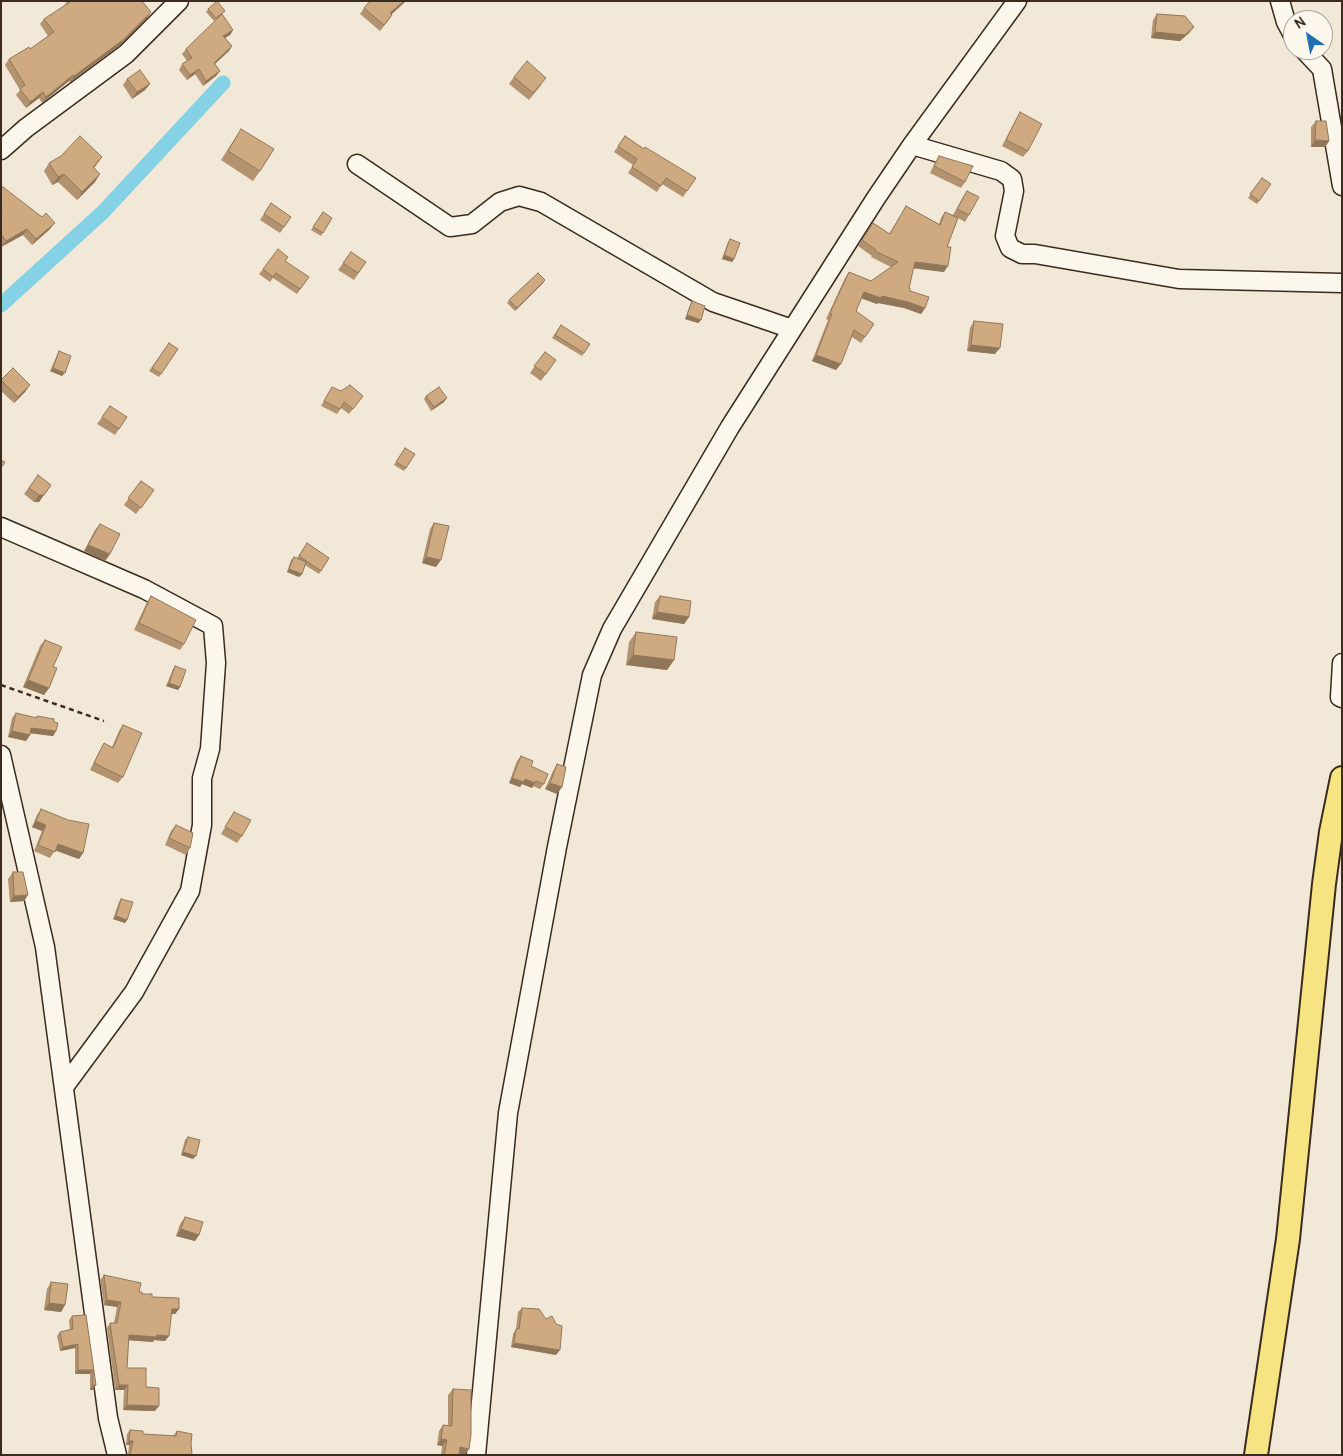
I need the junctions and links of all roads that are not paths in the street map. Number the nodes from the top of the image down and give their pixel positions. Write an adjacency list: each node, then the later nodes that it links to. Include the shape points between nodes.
1 (179, 1): 5 (street, via 126,54)
2 (1017, 1): 4 (street)
3 (1313, 60): 7 (street, via 1322,69)
4 (912, 145): 8 (street, via 1001,171 1012,179 1014,191 1005,236 1010,248 1022,254 1179,279); 9 (street)
5 (1, 150)
6 (356, 164): 9 (street, via 450,227 472,224 500,202 519,196 541,202 713,302)
7 (1342, 186)
8 (1342, 283)
9 (792, 329): 17 (street, via 730,427 612,629 592,675 508,1113)
10 (1, 527): 15 (street, via 144,589 214,626 216,663 210,749 202,778 202,825 190,891 134,992)
11 (1342, 663): 12 (street)
12 (1342, 698)
13 (1, 755): 15 (street, via 45,947)
14 (1342, 778): 18 (main road, via 1324,884 1288,1239)
15 (64, 1087): 16 (street, via 108,1418)
16 (117, 1455)
17 (476, 1455)
18 (1256, 1455)

